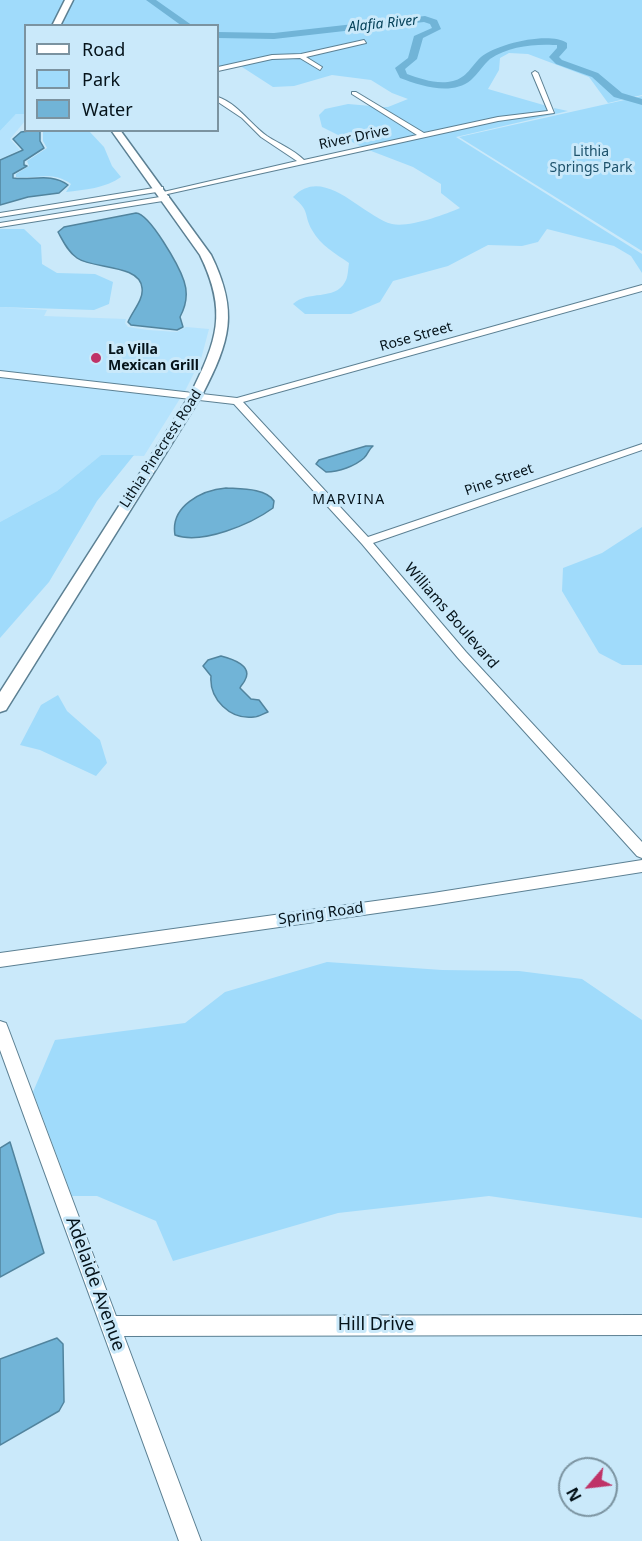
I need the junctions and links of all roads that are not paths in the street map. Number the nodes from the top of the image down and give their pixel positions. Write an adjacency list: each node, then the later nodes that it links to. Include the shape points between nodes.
1 (69, 0): 2 (main road)
2 (57, 24)
3 (364, 42): 4 (street)
4 (301, 56): 5 (street); 6 (street, via 272,57)
5 (320, 68)
6 (219, 69)
7 (535, 73): 12 (street, River Drive, via 552,112)
8 (354, 93): 12 (street)
9 (219, 100): 13 (street, via 262,136)
10 (111, 132): 14 (main road, Lithia Pinecrest Road)
11 (117, 132): 14 (main road, Lithia Pinecrest Road)
12 (423, 136): 13 (street, River Drive)
13 (303, 162): 14 (street, River Drive)
14 (160, 194): 15 (street); 16 (street); 19 (main road, Lithia Pinecrest Road, via 202,259 214,295 209,346)
15 (0, 215)
16 (0, 225)
17 (642, 288): 20 (street, Rose Street)
18 (0, 374): 19 (street, Rose Street)
19 (192, 395): 20 (street, Rose Street); 23 (main road, Lithia Pinecrest Road, via 139,487)
20 (237, 401): 22 (street, Williams Boulevard)
21 (642, 447): 22 (street, Pine Street)
22 (366, 542): 24 (street, Williams Boulevard, via 462,655)
23 (0, 706)
24 (642, 852)
25 (642, 866): 26 (street, Spring Road)
26 (0, 960)
27 (0, 1028): 29 (street, Adelaide Avenue)
28 (642, 1324): 29 (street, Hill Drive)
29 (111, 1326): 30 (street, Adelaide Avenue)
30 (190, 1541)

